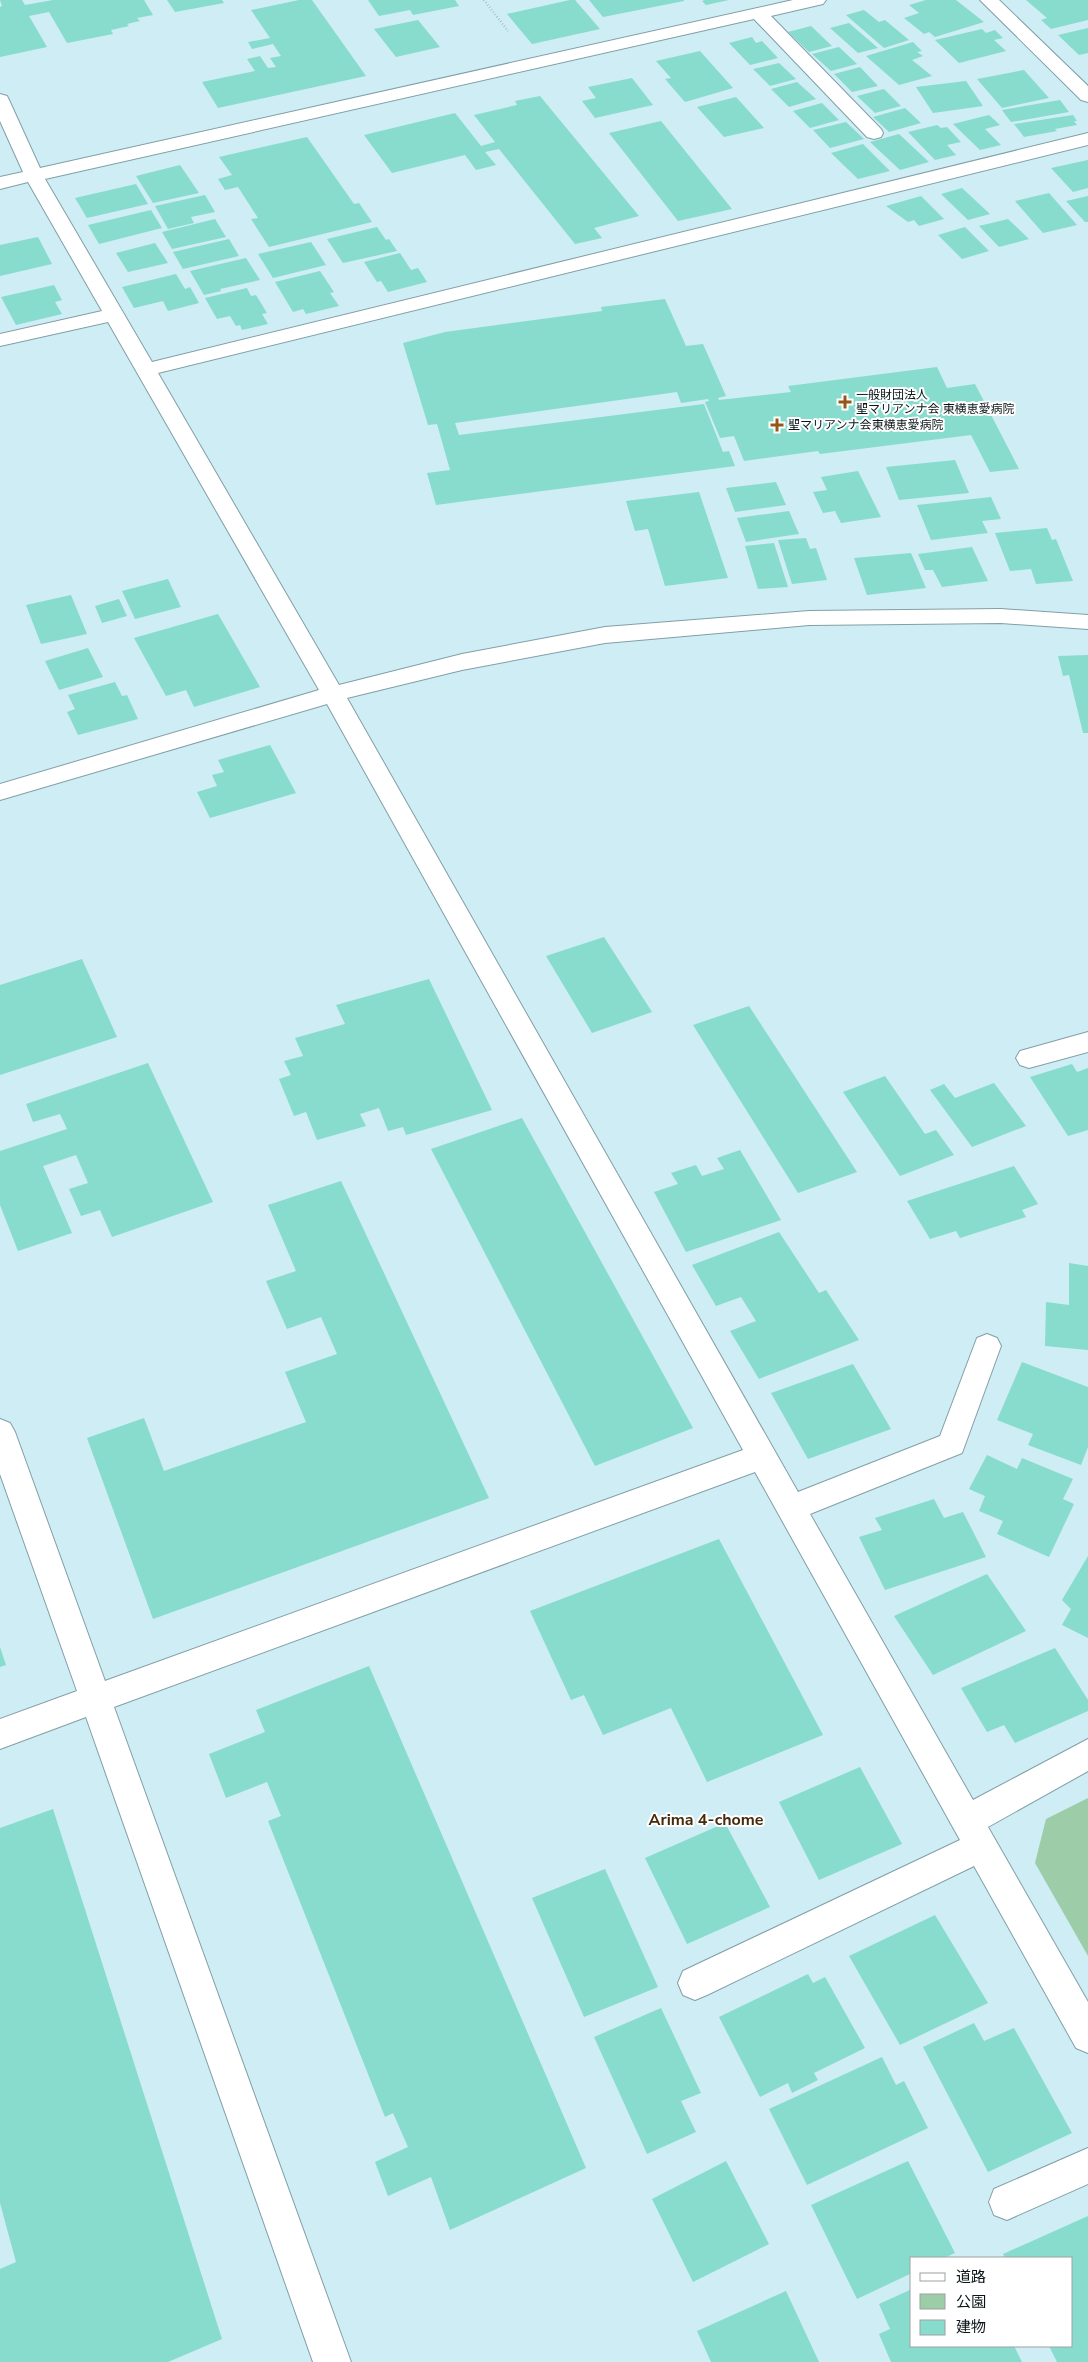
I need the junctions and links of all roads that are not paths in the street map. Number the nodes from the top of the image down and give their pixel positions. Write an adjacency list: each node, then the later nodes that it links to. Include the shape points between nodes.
1 (818, 0): 3 (street)
2 (988, 0): 4 (street)
3 (758, 13): 6 (street); 8 (street)
4 (1088, 96)
5 (0, 100): 8 (street)
6 (874, 133)
7 (1088, 139): 12 (street)
8 (34, 176): 9 (street); 10 (street)
9 (0, 183)
10 (114, 314): 11 (street); 12 (street)
11 (0, 340)
12 (146, 370): 14 (street)
13 (1088, 622): 14 (street, via 1001,616 809,618 605,635 462,662)
14 (333, 694): 15 (street); 20 (street)
15 (0, 792)
16 (1088, 1042): 17 (street)
17 (1029, 1058)
18 (987, 1346): 21 (street, via 952,1444)
19 (0, 1432): 22 (street)
20 (762, 1456): 21 (street); 22 (street)
21 (791, 1508): 25 (street)
22 (96, 1699): 23 (street); 30 (street)
23 (0, 1734)
24 (1088, 1754): 25 (street)
25 (974, 1834): 26 (street); 27 (street)
26 (695, 1983)
27 (1088, 2036)
28 (1088, 2166): 29 (street)
29 (1007, 2202)
30 (332, 2362)

